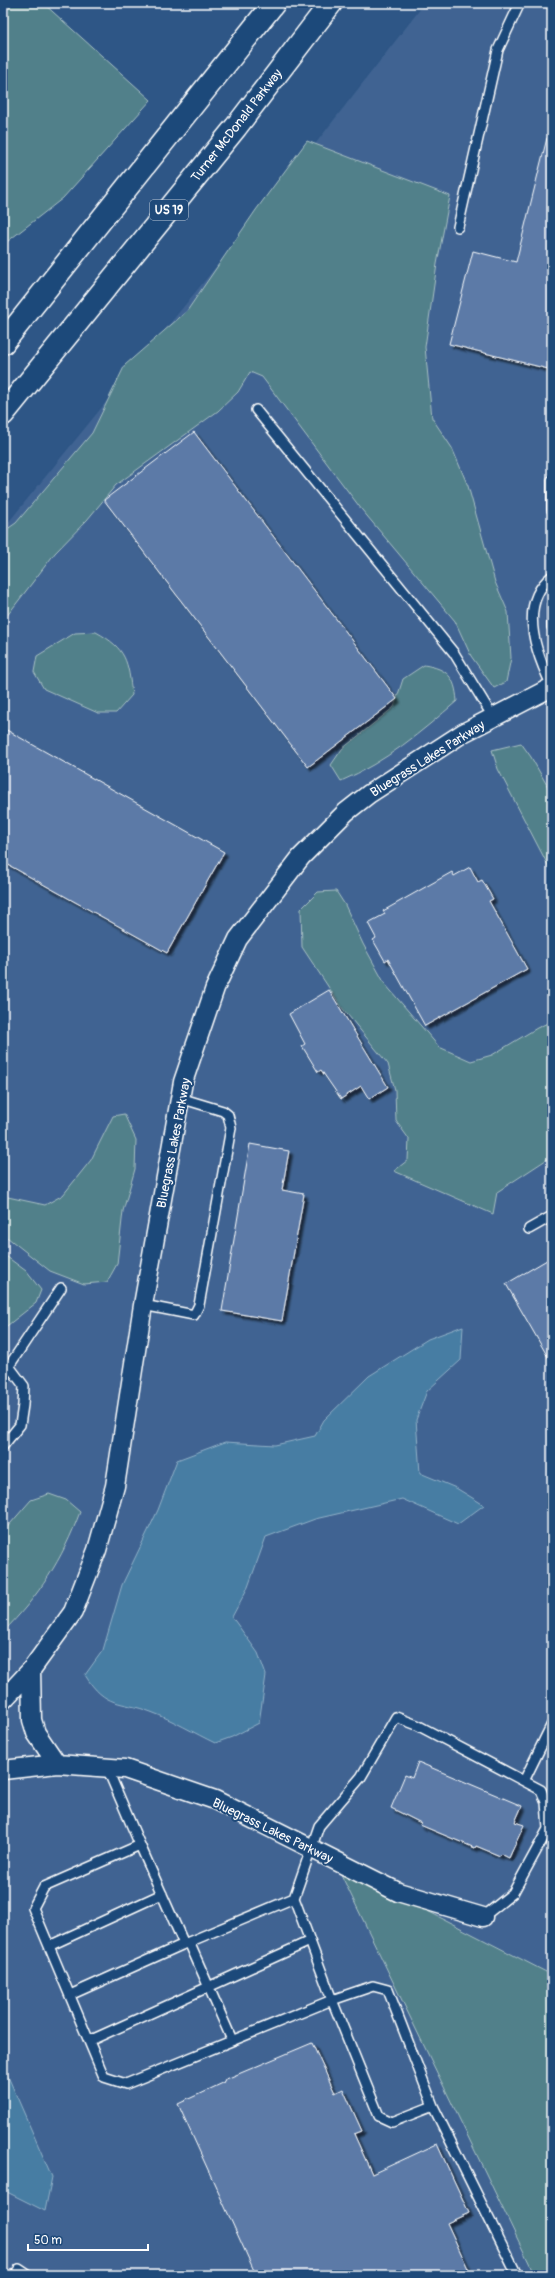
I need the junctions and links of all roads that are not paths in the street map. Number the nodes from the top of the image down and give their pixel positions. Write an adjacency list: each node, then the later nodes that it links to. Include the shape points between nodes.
1 (274, 3): 5 (highway)
2 (331, 3): 7 (highway, Turner McDonald Parkway / US 19, via 236,127)
3 (520, 3): 4 (lane, via 498,50)
4 (458, 227)
5 (3, 343)
6 (256, 410): 14 (lane, via 454,653)
7 (3, 414)
8 (552, 480): 9 (lane)
9 (552, 510)
10 (552, 576): 13 (lane, via 537,597 532,616 541,664)
11 (552, 606): 12 (lane)
12 (552, 626)
13 (552, 687): 14 (street, Bluegrass Lakes Parkway)
14 (493, 717): 15 (street, Bluegrass Lakes Parkway, via 449,741 369,794 346,812 301,857 238,939 215,988)
15 (180, 1098): 19 (street, Bluegrass Lakes Parkway); 19 (lane, via 223,1111 228,1115 231,1128 199,1305 194,1315)
16 (552, 1216): 17 (lane)
17 (529, 1229)
18 (61, 1288): 20 (lane)
19 (143, 1305): 23 (street, Bluegrass Lakes Parkway, via 115,1486 97,1550 73,1612)
20 (10, 1367): 21 (lane); 22 (lane, via 24,1386 23,1405 20,1425)
21 (3, 1375)
22 (3, 1446)
23 (31, 1670): 24 (street, Bluegrass Lakes Parkway); 26 (street, via 32,1720 36,1733)
24 (3, 1700)
25 (552, 1724): 29 (lane)
26 (57, 1764): 27 (street, Bluegrass Lakes Parkway); 28 (street, Bluegrass Lakes Parkway)
27 (107, 1768): 31 (lane); 32 (street, Bluegrass Lakes Parkway, via 125,1769 215,1800)
28 (3, 1770)
29 (524, 1781): 30 (lane, via 541,1790); 32 (lane, via 417,1725 396,1717 361,1777 319,1826)
30 (549, 1801): 35 (lane, via 548,1829 513,1893)
31 (140, 1845): 33 (lane); 38 (lane, via 44,1887 33,1908)
32 (312, 1849): 34 (lane); 35 (street, Bluegrass Lakes Parkway, via 398,1892)
33 (162, 1894): 37 (lane); 38 (lane)
34 (294, 1898): 36 (lane); 37 (lane)
35 (483, 1917)
36 (310, 1940): 39 (lane); 41 (lane)
37 (186, 1943): 39 (lane); 40 (lane)
38 (49, 1946): 40 (lane)
39 (209, 1987): 42 (lane); 43 (lane)
40 (70, 1995): 43 (lane)
41 (332, 2000): 42 (lane); 44 (lane, via 373,1986 388,1990); 44 (lane, via 379,2116 392,2122)
42 (232, 2040): 43 (lane, via 126,2084 104,2078)
43 (89, 2041)
44 (433, 2106): 47 (lane)
45 (15, 2275): 46 (lane, via 19,2269)
46 (28, 2275)
47 (517, 2275)

